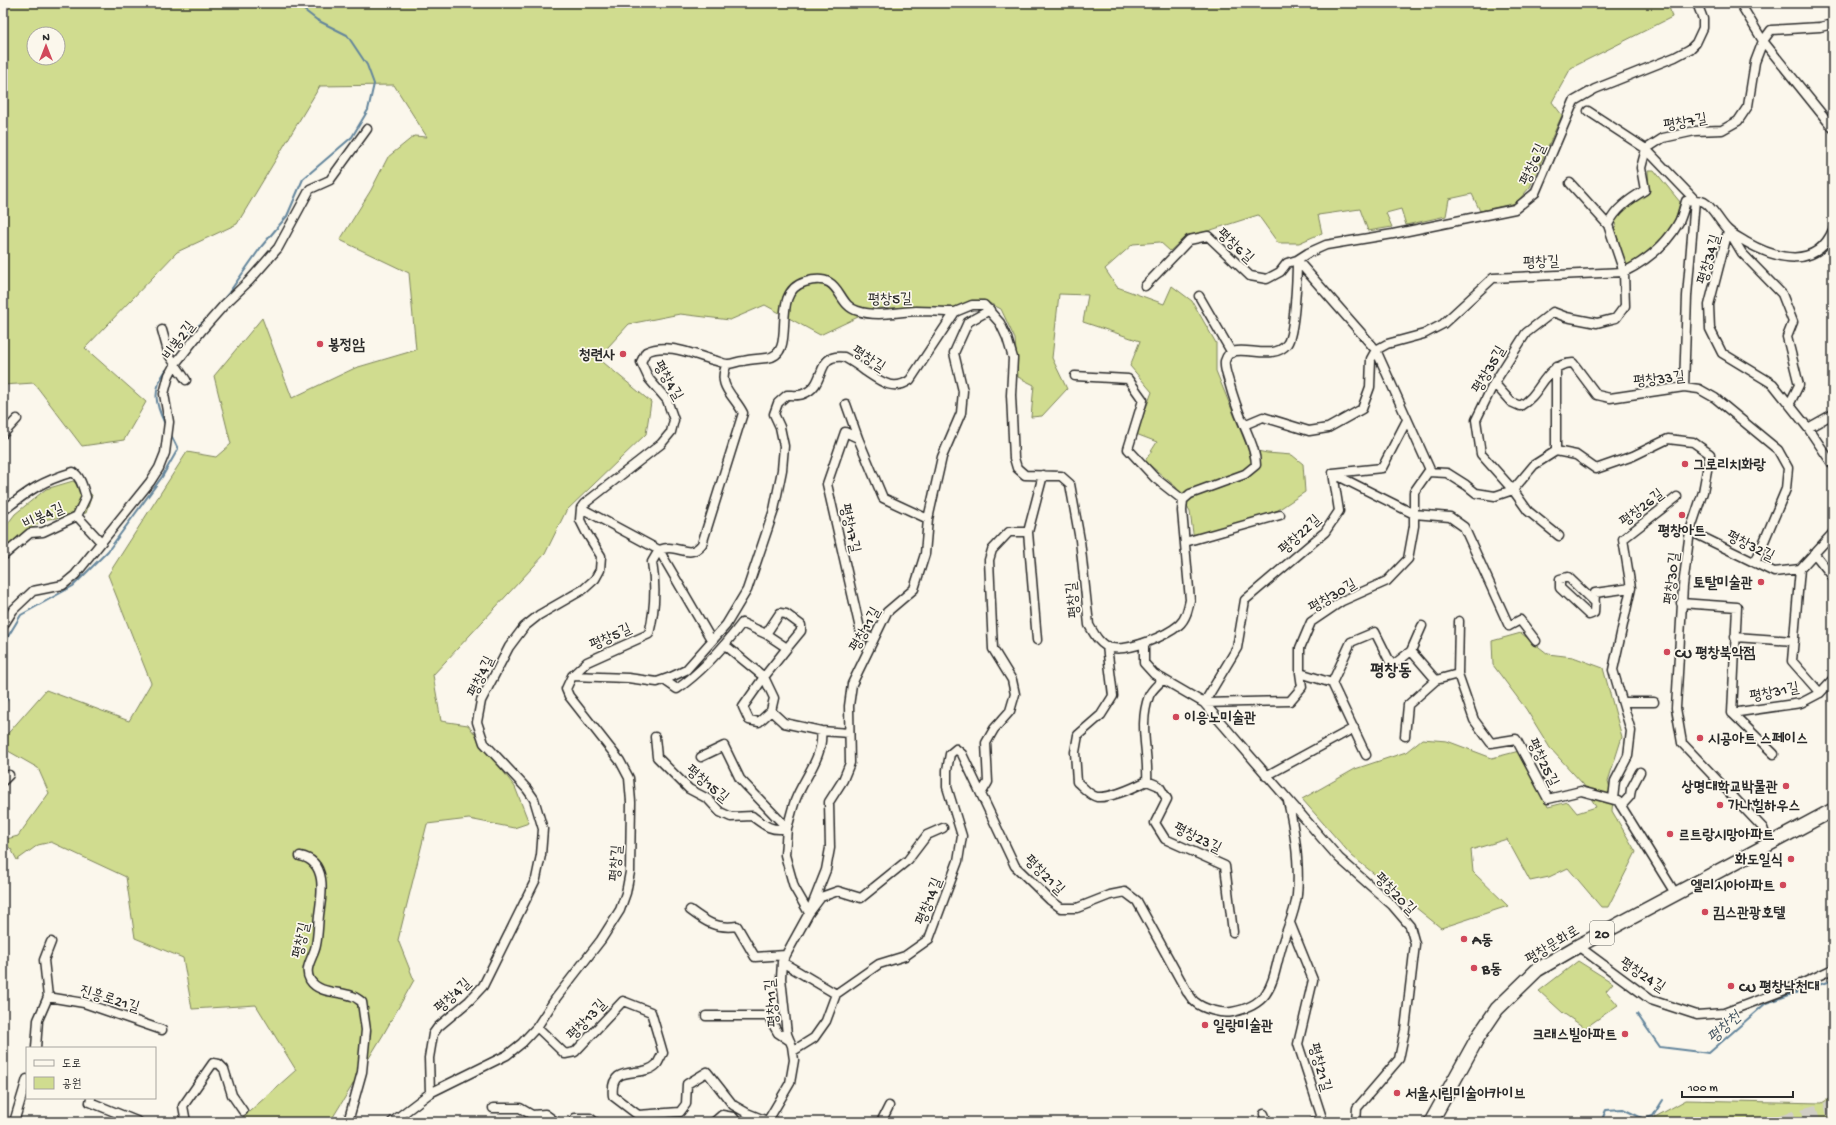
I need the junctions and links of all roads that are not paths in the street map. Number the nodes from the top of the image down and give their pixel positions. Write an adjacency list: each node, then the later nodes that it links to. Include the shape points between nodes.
1 (1697, 3): 14 (street, 평창6길, via 1703,18 1703,28 1690,49 1595,89 1574,101 1535,194 1521,206 1500,213 1326,245)
2 (1740, 3): 4 (street)
3 (1833, 24): 4 (street, 평창7길, via 1771,30)
4 (1763, 41): 6 (street); 8 (street, 평창7길, via 1754,62 1748,106 1738,121 1722,130 1695,131 1663,138)
5 (1588, 111): 8 (street)
6 (1833, 128)
7 (367, 129): 24 (street, 비봉2길, via 330,180 310,189 278,248 225,304)
8 (1646, 149): 10 (street); 11 (street, via 1641,168 1645,190 1628,201 1612,217)
9 (1570, 183): 11 (street)
10 (1694, 200): 13 (street, via 1704,202); 15 (street, 평창길 / 평창길, via 1686,201 1680,220 1668,239 1639,265); 30 (street)
11 (1608, 225): 15 (street)
12 (1833, 230): 13 (street, via 1829,241 1809,256 1786,258 1762,251)
13 (1728, 231): 31 (street, 평창34길, via 1742,253 1782,294 1793,322 1787,337 1799,385); 31 (street, 평창34길, via 1709,305 1710,329 1722,353 1773,384)
14 (1297, 260): 16 (street, 평창6길, via 1287,263 1280,272 1267,279 1250,276 1208,236 1189,240); 22 (street); 23 (street, via 1292,321 1287,344 1278,351 1268,354 1249,350)
15 (1624, 272): 22 (street, 평창길 / 평창길, via 1493,278 1444,324 1424,334 1387,344); 29 (street, 평창35길, via 1625,306 1616,318 1596,323 1553,312 1526,333)
16 (1145, 286)
17 (1199, 296): 23 (street)
18 (990, 310): 19 (street, via 984,305 972,304); 44 (street, 평창길 / 평창길, via 1000,323 1013,358 1011,395 1014,458 1018,468 1025,475); 53 (street, 평창11길, via 968,322 954,353 963,391 961,414 942,457)
19 (956, 312): 25 (street, 평창5길, via 873,314 857,311 829,282 820,279 803,282 789,292 785,306 783,341 779,352 770,358); 76 (street, 평창길 / 평창길, via 910,380 905,383 899,386 887,385 844,357 833,357 824,363 816,386 802,395 787,395 778,403 774,414 784,446 774,510 747,590 726,625)
20 (162, 330): 24 (street, via 169,355)
21 (655, 347): 25 (street, 평창5길, via 673,348); 48 (street, 평창4길, via 646,352 642,362 649,379 667,400 674,420 671,432 662,444)
22 (1376, 350): 35 (street); 36 (street, via 1371,359 1370,388 1362,409 1342,421 1328,428 1309,431 1263,417)
23 (1232, 353): 36 (street, via 1226,359 1224,367)
24 (175, 364): 28 (street); 58 (street, 비봉2길, via 164,394 169,422 159,468)
25 (727, 364): 60 (street, via 723,375 726,388 742,413 702,544 698,550 688,552 668,548)
26 (1556, 367): 29 (street, via 1551,370 1529,401 1520,406 1511,402); 30 (street, 평창33길, via 1563,363 1572,363 1596,395 1610,398); 40 (street)
27 (1075, 376): 47 (street, via 1128,379 1143,400 1128,449 1155,478)
28 (186, 380)
29 (1494, 383): 45 (street, 평창35길, via 1476,420 1481,454)
30 (1684, 387): 63 (street, 평창33길, via 1699,389 1715,398 1778,450 1788,468 1786,489)
31 (1790, 403): 37 (street, 평창34길)
32 (846, 404): 39 (street)
33 (1833, 414): 37 (street)
34 (17, 419): 38 (street)
35 (1407, 420): 42 (street); 43 (street, via 1382,468)
36 (1244, 425): 47 (street, via 1256,455 1256,465 1246,474 1190,494)
37 (1808, 428): 41 (street, 평창34길)
38 (3, 434)
39 (858, 438): 53 (street, via 883,498); 74 (street, 평창17길, via 845,432 827,484 861,633)
40 (1556, 451): 45 (street, via 1534,465); 54 (street, 평창30길, via 1576,455 1596,469 1633,456 1668,439 1693,442 1710,454 1703,492)
41 (1833, 465)
42 (1431, 472): 45 (street, via 1446,473 1476,493 1495,496); 50 (street, 평창30길, via 1428,472 1414,492)
43 (1333, 473): 50 (street); 96 (street, 평창22길, via 1339,511 1325,532 1245,600 1237,648)
44 (1043, 475): 55 (street); 81 (street, 평창길 / 평창길, via 1061,476 1070,484 1080,540 1089,625 1095,636)
45 (1512, 490): 57 (street, 평창35길, via 1528,511)
46 (1677, 497): 66 (street, 평창26길, via 1623,539)
47 (1183, 500): 59 (street)
48 (581, 508): 60 (street); 139 (street, 평창4길, via 580,520 601,556 600,570 584,589 539,614 524,627 509,647 481,701 477,722 484,743 534,798 543,829 536,879 483,986 433,1034 429,1058)
49 (3, 511): 52 (street, 비봉4길, via 30,489 51,478 73,472 79,479 86,497)
50 (1414, 514): 78 (street, via 1450,517 1464,527 1509,626 1520,620); 84 (street, 평창30길, via 1408,560 1387,581 1342,601 1311,622 1300,648)
51 (1280, 515): 59 (street)
52 (77, 516): 58 (street, 비봉4길); 62 (street, 비봉4길, via 43,532 30,533)
53 (928, 519): 74 (street, 평창11길, via 925,554 914,589 887,612)
54 (1690, 531): 63 (street, 평창32길); 68 (street, 평창30길)
55 (1028, 532): 75 (street); 112 (street, via 1009,532 992,550 989,560 993,649 1012,680 1015,694 1010,711 986,743 988,782)
56 (1833, 533): 61 (street)
57 (1559, 536)
58 (101, 542): 70 (street, 비봉2길, via 75,575 63,585 34,591 13,610)
59 (1185, 542): 79 (street, via 1190,600 1188,612 1180,624)
60 (659, 550): 76 (street); 86 (street, 평창5길, via 652,562 654,613 649,634 587,662)
61 (1814, 553): 64 (street); 65 (street)
62 (3, 556)
63 (1755, 563): 64 (street, 평창32길, via 1774,572)
64 (1800, 569): 77 (street, 평창31길)
65 (1833, 577)
66 (1631, 588): 67 (street, via 1595,592); 94 (street, 평창26길, via 1613,670)
67 (1595, 603): 67 (street, via 1594,612 1589,615 1560,588 1560,579 1568,577)
68 (1681, 603): 73 (street, 평창31길, via 1737,607); 119 (street, 평창30길, via 1676,708 1682,743 1764,828)
69 (1459, 621): 85 (street, 평창25길)
70 (3, 626)
71 (1422, 626): 83 (street)
72 (766, 634): 80 (street, via 742,623); 82 (street); 82 (street, via 780,613 786,614 801,625 801,631)
73 (1735, 636): 77 (street); 98 (street, 평창31길)
74 (873, 639): 101 (street, 평창11길, via 852,684)
75 (1037, 640)
76 (712, 641): 90 (street, 평창길 / 평창길, via 686,670)
77 (1794, 641): 93 (street, 평창31길, via 1792,661)
78 (1536, 642)
79 (1144, 643): 81 (street, via 1123,648); 88 (street, 평창20길, via 1144,663)
80 (725, 645): 87 (street); 90 (street, via 696,675 677,689)
81 (1107, 646): 111 (street, via 1113,696 1101,715 1078,735 1075,752 1078,782 1096,797 1126,791)
82 (788, 648): 87 (street)
83 (1411, 651): 91 (street); 92 (street, via 1392,666 1375,632 1351,642)
84 (1300, 673): 92 (street); 96 (street, 평창30길, via 1302,687 1290,701)
85 (1458, 674): 91 (street); 113 (street, 평창25길, via 1474,720 1491,743 1516,738 1548,799 1581,791)
86 (572, 676): 90 (street, 평창길 / 평창길, via 657,682); 133 (street, 평창길 / 평창길, via 566,689 569,696 620,761 629,778 630,872 620,910 601,940)
87 (764, 677): 97 (street, via 774,698); 97 (street, via 743,707 749,720 759,722)
88 (1163, 679): 96 (street, 평창20길); 111 (street, via 1150,695 1143,726)
89 (1833, 679): 93 (street, 평창31길)
90 (664, 680)
91 (1436, 680): 102 (street, via 1408,705)
92 (1332, 683): 99 (street)
93 (1820, 693): 98 (street, 평창31길, via 1801,703)
94 (1622, 702): 95 (street); 113 (street, 평창26길, via 1631,731 1628,756 1615,782)
95 (1654, 702)
96 (1204, 703): 109 (street, 평창20길)
97 (771, 712): 100 (street, via 784,723)
98 (1732, 713): 104 (street, 평창31길)
99 (1354, 728): 105 (street); 109 (street)
100 (821, 731): 101 (street); 117 (street, via 823,742 795,800)
101 (849, 733): 123 (street, 평창11길, via 850,763 829,802 830,848 826,870)
102 (1405, 736)
103 (655, 737): 117 (street, 평창15길, via 657,757 689,788 708,798 720,812 731,817 752,816 766,827 780,830)
104 (1774, 754)
105 (1366, 755)
106 (701, 758): 117 (street, 평창15길, via 724,746 740,779)
107 (1640, 772): 115 (street, via 1630,796)
108 (9, 775): 110 (street)
109 (1266, 776): 114 (street, 평창20길)
110 (3, 781)
111 (1147, 781): 125 (street, 평창23길, via 1159,786 1167,799 1155,823 1165,839 1225,866)
112 (981, 794): 124 (street, 평창21길, via 1015,866 1061,908 1077,908 1125,892 1137,900 1187,992 1195,1002 1208,1008 1228,1013 1246,1010 1262,998 1274,979); 130 (street, 평창14길, via 962,754 956,749 950,754 947,787 962,836 958,861 929,939 905,956 879,964)
113 (1613, 799): 115 (street, 평창25길)
114 (1288, 802): 124 (street, 평창21길, via 1294,831 1297,873 1297,896); 159 (street, 평창20길, via 1339,858 1392,905 1410,926 1415,944 1399,1059 1357,1108)
115 (1621, 806): 121 (street, 평창25길)
116 (1833, 810): 119 (main road, 평창문화로 / 20)
117 (788, 828): 123 (street, via 785,854 794,887)
118 (943, 828): 123 (street, 평창11길, via 927,835 908,860 861,898 838,891 821,897)
119 (1768, 843): 121 (main road, 평창문화로 / 20)
120 (300, 856): 150 (street, 평창길 / 평창길, via 308,857 315,864 320,872 323,889 316,946 307,971 310,980 319,988 353,996 362,1002 366,1021 362,1072)
121 (1675, 893): 127 (main road, 평창문화로 / 20)
122 (690, 910): 128 (street, via 708,923 726,927 737,926 755,957)
123 (809, 913): 128 (street, 평창11길)
124 (1290, 923): 145 (street, 평창21길, via 1313,980 1298,1044)
125 (1233, 932)
126 (51, 942): 131 (street, via 44,960)
127 (1578, 946): 129 (street, 평창24길, via 1651,1000 1697,1015 1724,1013); 160 (main road, 평창문화로 / 20, via 1537,970 1497,1009 1478,1037)
128 (784, 958): 130 (street, 평창11길); 135 (street, 평창11길, via 782,978)
129 (1833, 970)
130 (836, 994): 137 (street, via 826,1021 814,1038)
131 (48, 997): 134 (street, 진흥로21길, via 84,1003); 136 (street, via 38,1020)
132 (706, 1016): 135 (street, 평창11길, via 768,1016 778,1033)
133 (536, 1027): 139 (street, 평창길 / 평창길, via 507,1056); 146 (street, 평창13길, via 565,1054 575,1052 623,1001 651,1012 663,1053 657,1064 647,1070 623,1073 617,1078 612,1088 613,1096 638,1115 680,1112 686,1104 687,1084 707,1072 733,1105)
134 (162, 1030)
135 (790, 1040): 137 (street, 평창11길)
136 (36, 1047)
137 (793, 1051): 146 (street, 평창11길, via 790,1083)
138 (26, 1082): 147 (street)
139 (430, 1093): 151 (street, 평창길 / 평창길)
140 (91, 1099): 148 (street, via 90,1102)
141 (889, 1106): 157 (street)
142 (493, 1108): 144 (street, via 520,1108)
143 (243, 1110): 149 (street, via 232,1095 224,1069 213,1063 183,1106)
144 (532, 1118): 152 (street, via 545,1114)
145 (1323, 1120): 158 (street, 평창21길)
146 (767, 1121)
147 (14, 1122)
148 (139, 1122)
149 (186, 1122)
150 (348, 1122)
151 (392, 1122)
152 (556, 1122)
153 (573, 1122): 154 (street, via 575,1118 590,1118)
154 (595, 1122)
155 (714, 1122): 156 (street, via 722,1115 733,1117)
156 (737, 1122)
157 (881, 1122)
158 (1313, 1122)
159 (1356, 1122)
160 (1431, 1122)

